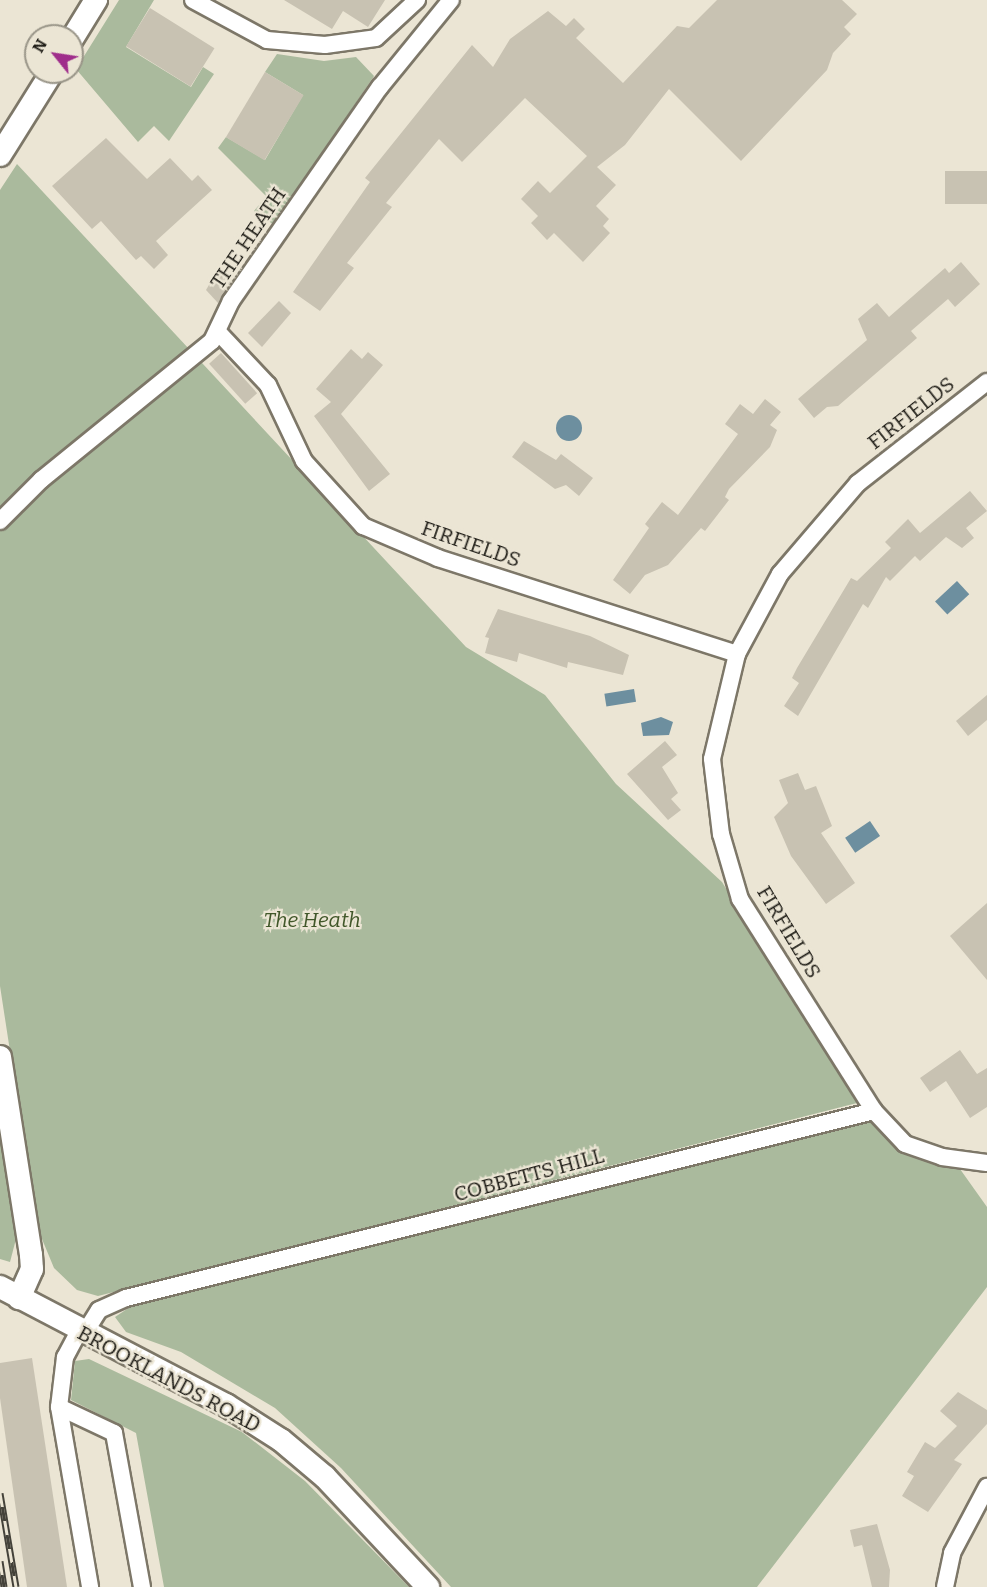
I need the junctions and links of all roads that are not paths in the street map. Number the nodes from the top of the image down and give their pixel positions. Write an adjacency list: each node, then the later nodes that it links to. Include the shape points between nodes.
1 (96, 0): 5 (main road)
2 (193, 0): 3 (street, via 267,40 325,45 376,38)
3 (417, 0)
4 (451, 0): 8 (street, THE HEATH, via 380,87 231,301)
5 (81, 24)
6 (44, 84): 7 (main road)
7 (0, 155)
8 (219, 332): 10 (street, THE HEATH); 11 (street, FIRFIELDS, via 267,385 304,461 363,526 438,558)
9 (987, 382): 11 (street, FIRFIELDS, via 858,483 818,526 780,574)
10 (0, 521)
11 (737, 654): 13 (street, FIRFIELDS, via 712,759 721,834 740,899)
12 (0, 1057): 15 (main road, via 32,1255 32,1269)
13 (874, 1111): 14 (street, via 905,1144 942,1157); 16 (street, COBBETTS HILL, via 126,1298 99,1310)
14 (987, 1163)
15 (10, 1293): 16 (main road, BROOKLANDS ROAD)
16 (82, 1332): 17 (street, COBBETTS HILL, via 65,1357); 21 (main road, BROOKLANDS ROAD, via 226,1405 281,1440 325,1477)
17 (59, 1407): 19 (street, COBBETTS HILL); 20 (street, via 114,1433)
18 (987, 1487): 22 (street, via 952,1553)
19 (90, 1587)
20 (142, 1587)
21 (428, 1587)
22 (945, 1587)

